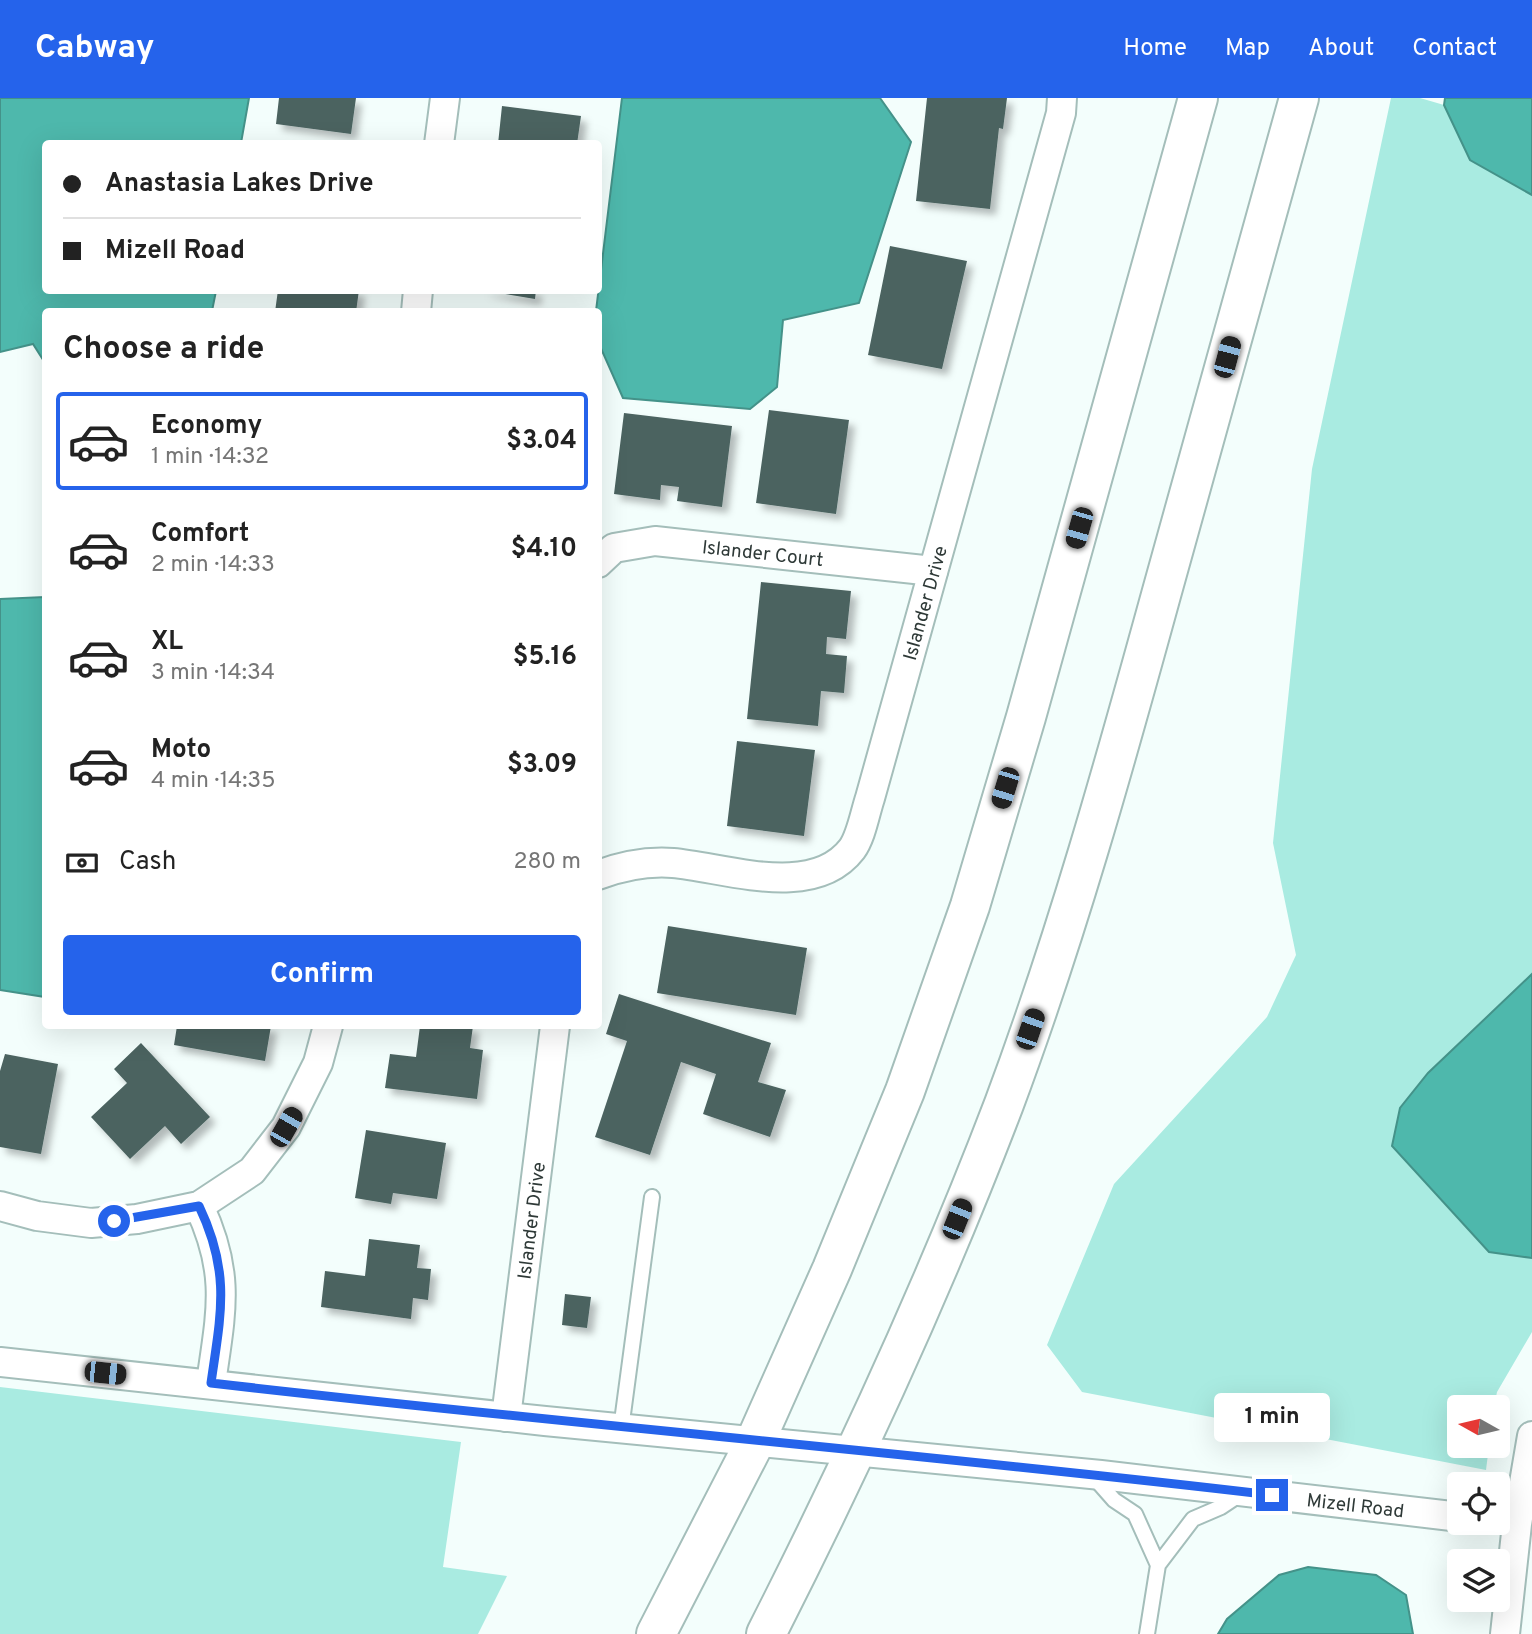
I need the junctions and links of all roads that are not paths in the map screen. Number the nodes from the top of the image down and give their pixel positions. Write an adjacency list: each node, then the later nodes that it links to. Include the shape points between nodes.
1 (445, 98): 5 (street)
2 (1062, 98): 7 (street, Islander Drive)
3 (1198, 98): 19 (main road, via 970,906 905,1091)
4 (1299, 98): 20 (main road, via 1063,932 999,1115)
5 (440, 140)
6 (602, 560): 7 (street, Islander Court, via 614,548 655,541)
7 (933, 570): 8 (street, Islander Drive, via 853,848 829,871 795,879 670,863 621,866)
8 (602, 873)
9 (327, 1029): 13 (street, via 318,1063 286,1127 252,1171)
10 (555, 1029): 16 (street, Islander Drive)
11 (652, 1197): 17 (lane)
12 (0, 1206): 13 (street, via 90,1223)
13 (199, 1206): 15 (street, via 214,1237 222,1276)
14 (0, 1362): 15 (street, Mizell Road)
15 (211, 1383): 16 (street, Mizell Road)
16 (506, 1417): 17 (street, Mizell Road)
17 (621, 1429): 19 (street, Mizell Road)
18 (1532, 1436): 24 (street)
19 (755, 1442): 20 (street, Mizell Road); 26 (main road)
20 (856, 1452): 21 (street, Mizell Road); 27 (main road)
21 (1091, 1474): 22 (street, Mizell Road); 25 (lane, via 1114,1500 1135,1514)
22 (1245, 1492): 23 (street, Mizell Road); 25 (lane, via 1193,1519)
23 (1447, 1515)
24 (1516, 1524): 29 (street)
25 (1158, 1565): 28 (lane)
26 (656, 1634)
27 (766, 1634)
28 (1147, 1634)
29 (1505, 1634)

